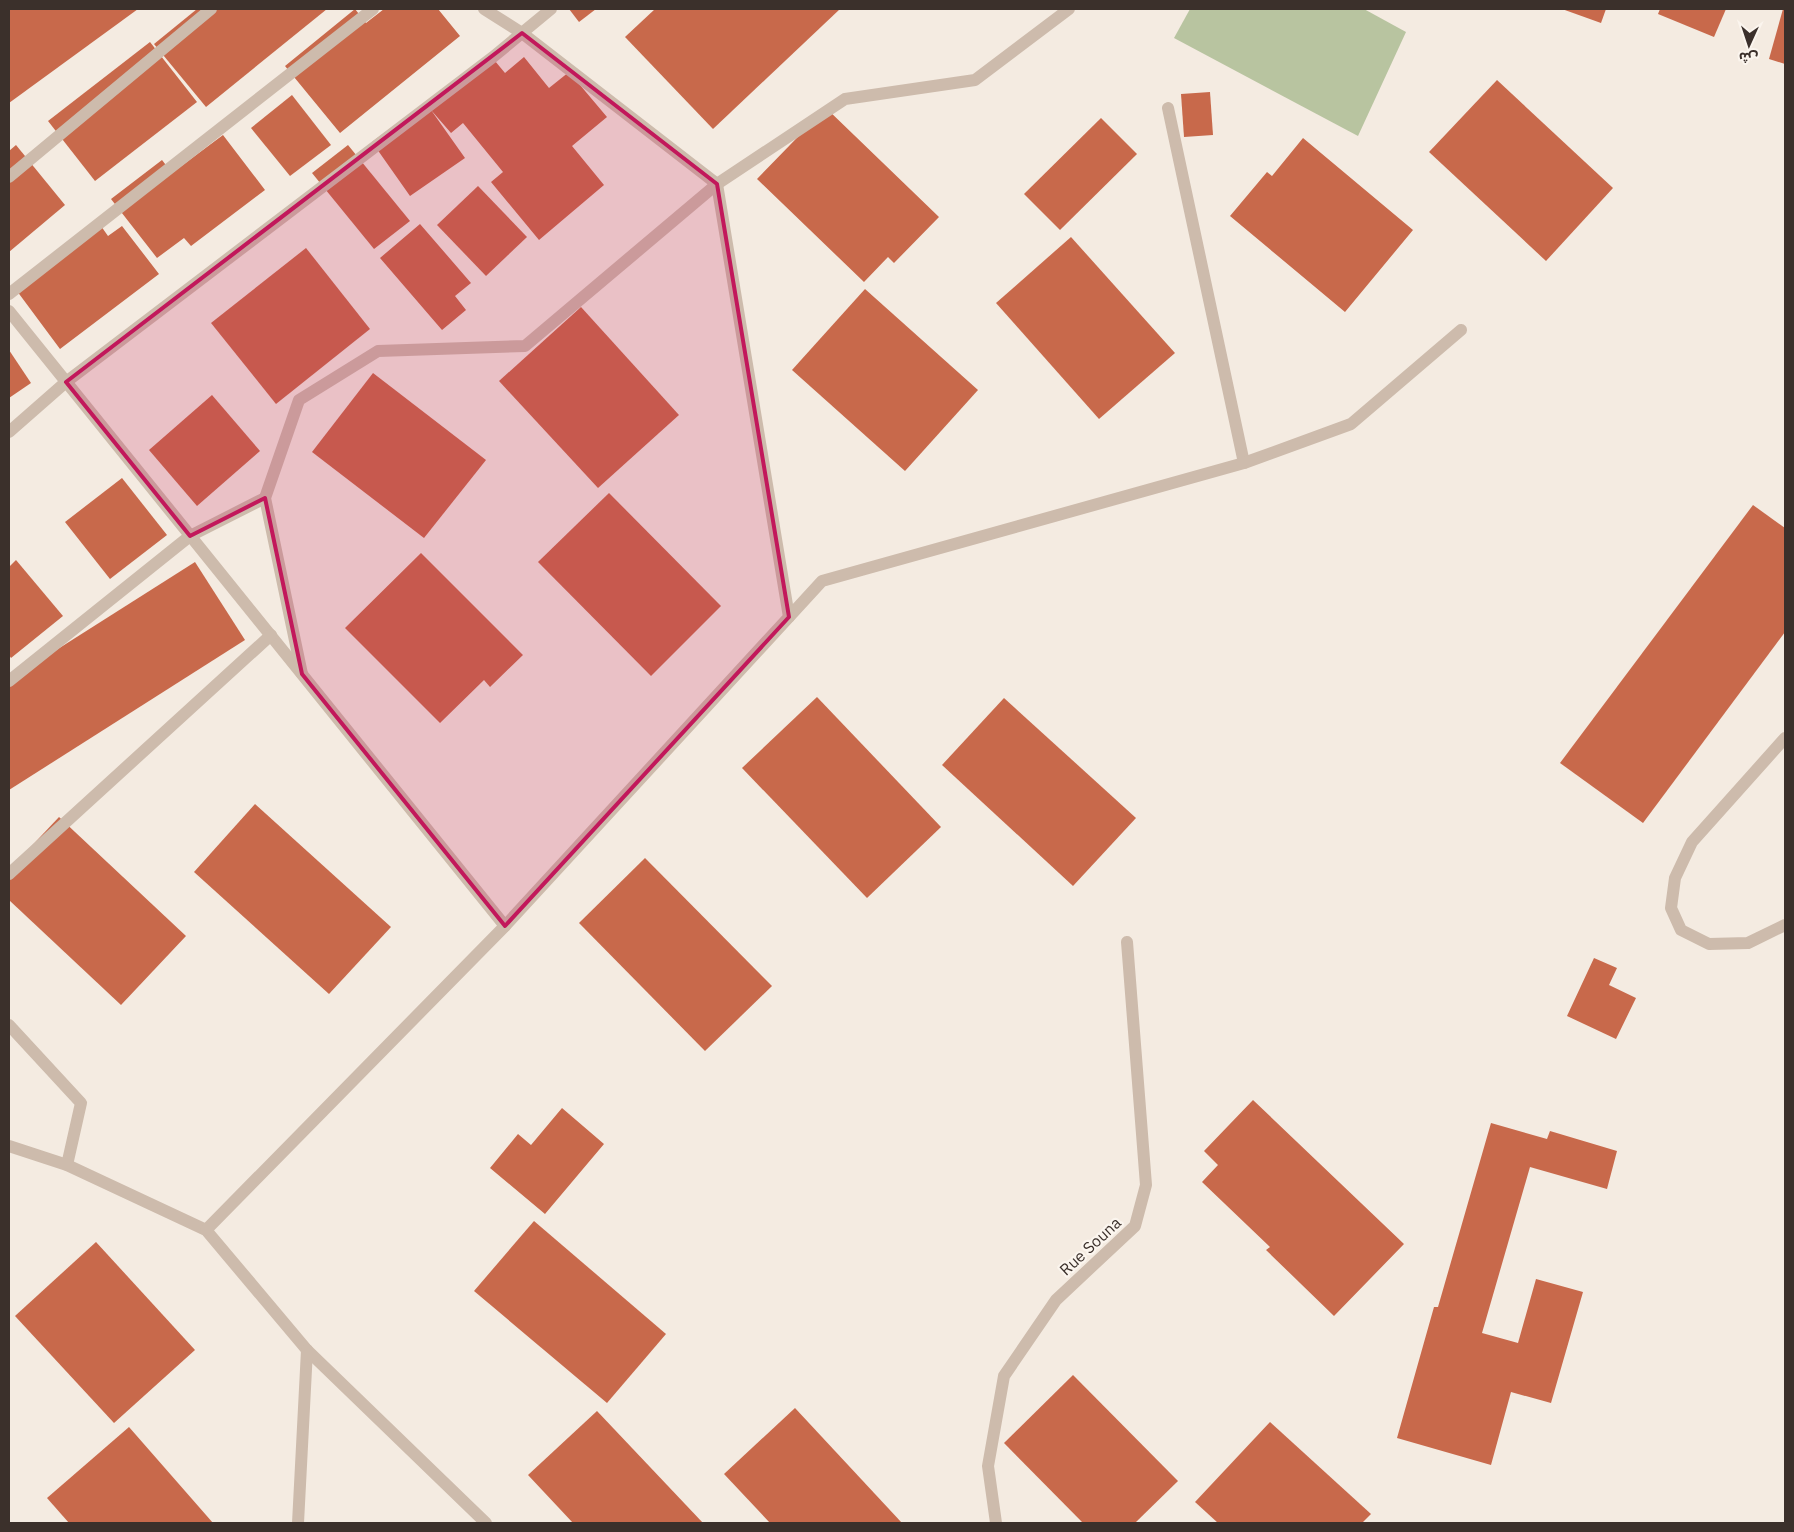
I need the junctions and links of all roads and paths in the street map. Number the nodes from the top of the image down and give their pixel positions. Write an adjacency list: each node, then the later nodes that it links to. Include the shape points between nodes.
1 (211, 9): 8 (street)
2 (373, 9): 10 (street)
3 (484, 9): 6 (street)
4 (551, 9): 6 (street)
5 (1068, 9): 9 (street, via 975,80 845,99)
6 (522, 33): 9 (street); 13 (street)
7 (1168, 108): 15 (street)
8 (9, 178)
9 (717, 184): 16 (street, via 525,346 378,351 299,400); 18 (street)
10 (9, 294)
11 (9, 311): 13 (street)
12 (1461, 330): 15 (street, via 1351,424)
13 (66, 382): 14 (street); 17 (street)
14 (9, 432)
15 (1244, 463): 18 (street, via 822,582)
16 (265, 498): 17 (street); 20 (street)
17 (190, 536): 19 (street); 21 (street)
18 (789, 617): 25 (street)
19 (271, 635): 20 (street); 23 (street)
20 (302, 674): 25 (street)
21 (9, 681)
22 (1785, 738): 24 (street, via 1692,842 1675,878 1671,908 1681,930 1708,944 1748,943)
23 (9, 874)
24 (1785, 925)
25 (505, 926): 30 (street)
26 (1127, 942): 34 (street, Rue Souna, via 1146,1185 1135,1226 1056,1300 1004,1376 988,1466)
27 (9, 1025): 29 (street, via 81,1103)
28 (9, 1146): 29 (street)
29 (68, 1165): 30 (street)
30 (206, 1230): 31 (street)
31 (307, 1350): 32 (street); 33 (street)
32 (298, 1523)
33 (486, 1523)
34 (996, 1523)

